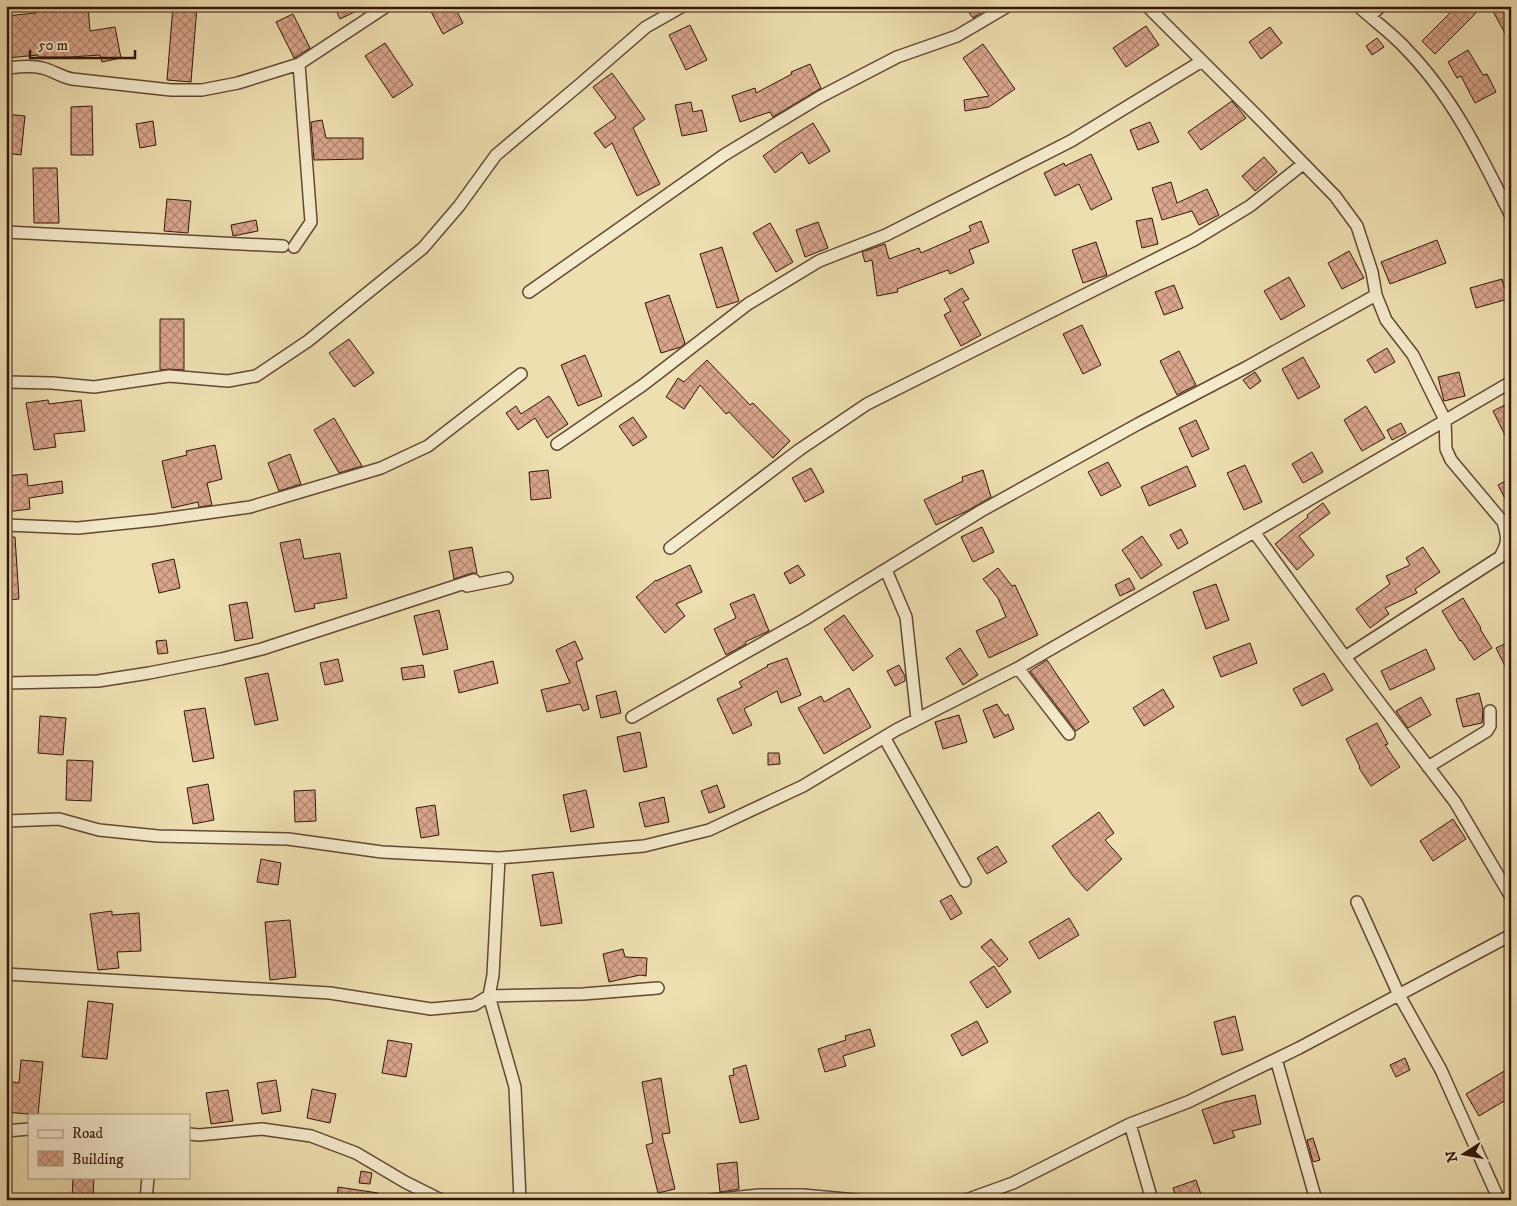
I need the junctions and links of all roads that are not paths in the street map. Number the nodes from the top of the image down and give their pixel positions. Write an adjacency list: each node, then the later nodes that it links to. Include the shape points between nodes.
1 (387, 6): 9 (street)
2 (683, 6): 17 (street, via 646,27 496,156 423,248 308,341 256,376 228,380 169,376 94,386)
3 (1008, 6): 14 (street, via 957,36 897,57 812,102 724,155)
4 (1146, 6): 8 (street)
5 (1358, 6): 7 (street)
6 (1381, 6): 7 (street)
7 (1370, 16): 12 (street, via 1407,49 1444,94)
8 (1202, 61): 11 (street); 20 (street, via 1071,141 886,235 819,261 748,304 644,385)
9 (300, 64): 10 (street, via 202,90 172,90 72,79 33,66); 13 (street, via 311,222 289,246)
10 (6, 68)
11 (1303, 164): 15 (street, via 1335,196 1357,226); 23 (street, via 1250,206 1194,240 868,404 798,450)
12 (1511, 216)
13 (6, 232)
14 (529, 292)
15 (1376, 295): 19 (street, via 1386,320 1413,354); 24 (street, via 981,511)
16 (521, 374): 21 (street, via 428,446 381,468 250,507 78,528)
17 (6, 382)
18 (1511, 382): 19 (street)
19 (1445, 420): 22 (street); 28 (street, via 1446,448 1451,460 1504,522 1506,546 1500,556)
20 (557, 444)
21 (6, 525)
22 (1254, 532): 28 (street); 29 (street)
23 (670, 548)
24 (886, 570): 32 (street); 33 (street, via 906,617)
25 (507, 578): 27 (street)
26 (474, 580): 27 (street)
27 (444, 590): 30 (street, via 262,649 221,659 98,681)
28 (1345, 657): 36 (street)
29 (1018, 668): 33 (street); 34 (street)
30 (6, 683)
31 (1490, 711): 36 (street, via 1487,731)
32 (632, 716)
33 (917, 719): 35 (street)
34 (1069, 734)
35 (884, 737): 38 (street, via 803,786 709,830 644,846); 39 (street)
36 (1428, 767): 40 (street, via 1454,802)
37 (6, 821): 38 (street, via 59,819 99,830 158,836 288,839 382,852)
38 (499, 858): 45 (street, via 493,975)
39 (965, 881)
40 (1511, 896)
41 (1357, 902): 60 (street, via 1399,995 1441,1070)
42 (1511, 935): 46 (street)
43 (6, 974): 45 (street, via 330,993 431,1009 474,1006)
44 (658, 988): 45 (street)
45 (488, 996): 54 (street, via 515,1087)
46 (1276, 1059): 47 (street, via 1188,1102); 59 (street)
47 (1130, 1124): 57 (street, via 1013,1183); 58 (street)
48 (28, 1129): 49 (street)
49 (6, 1131)
50 (190, 1134): 53 (street, via 262,1129 311,1136 356,1153)
51 (148, 1178): 52 (street)
52 (146, 1200)
53 (441, 1200)
54 (520, 1200)
55 (711, 1200): 56 (street, via 759,1195)
56 (856, 1200)
57 (966, 1200)
58 (1152, 1200)
59 (1316, 1200)
60 (1499, 1200)

